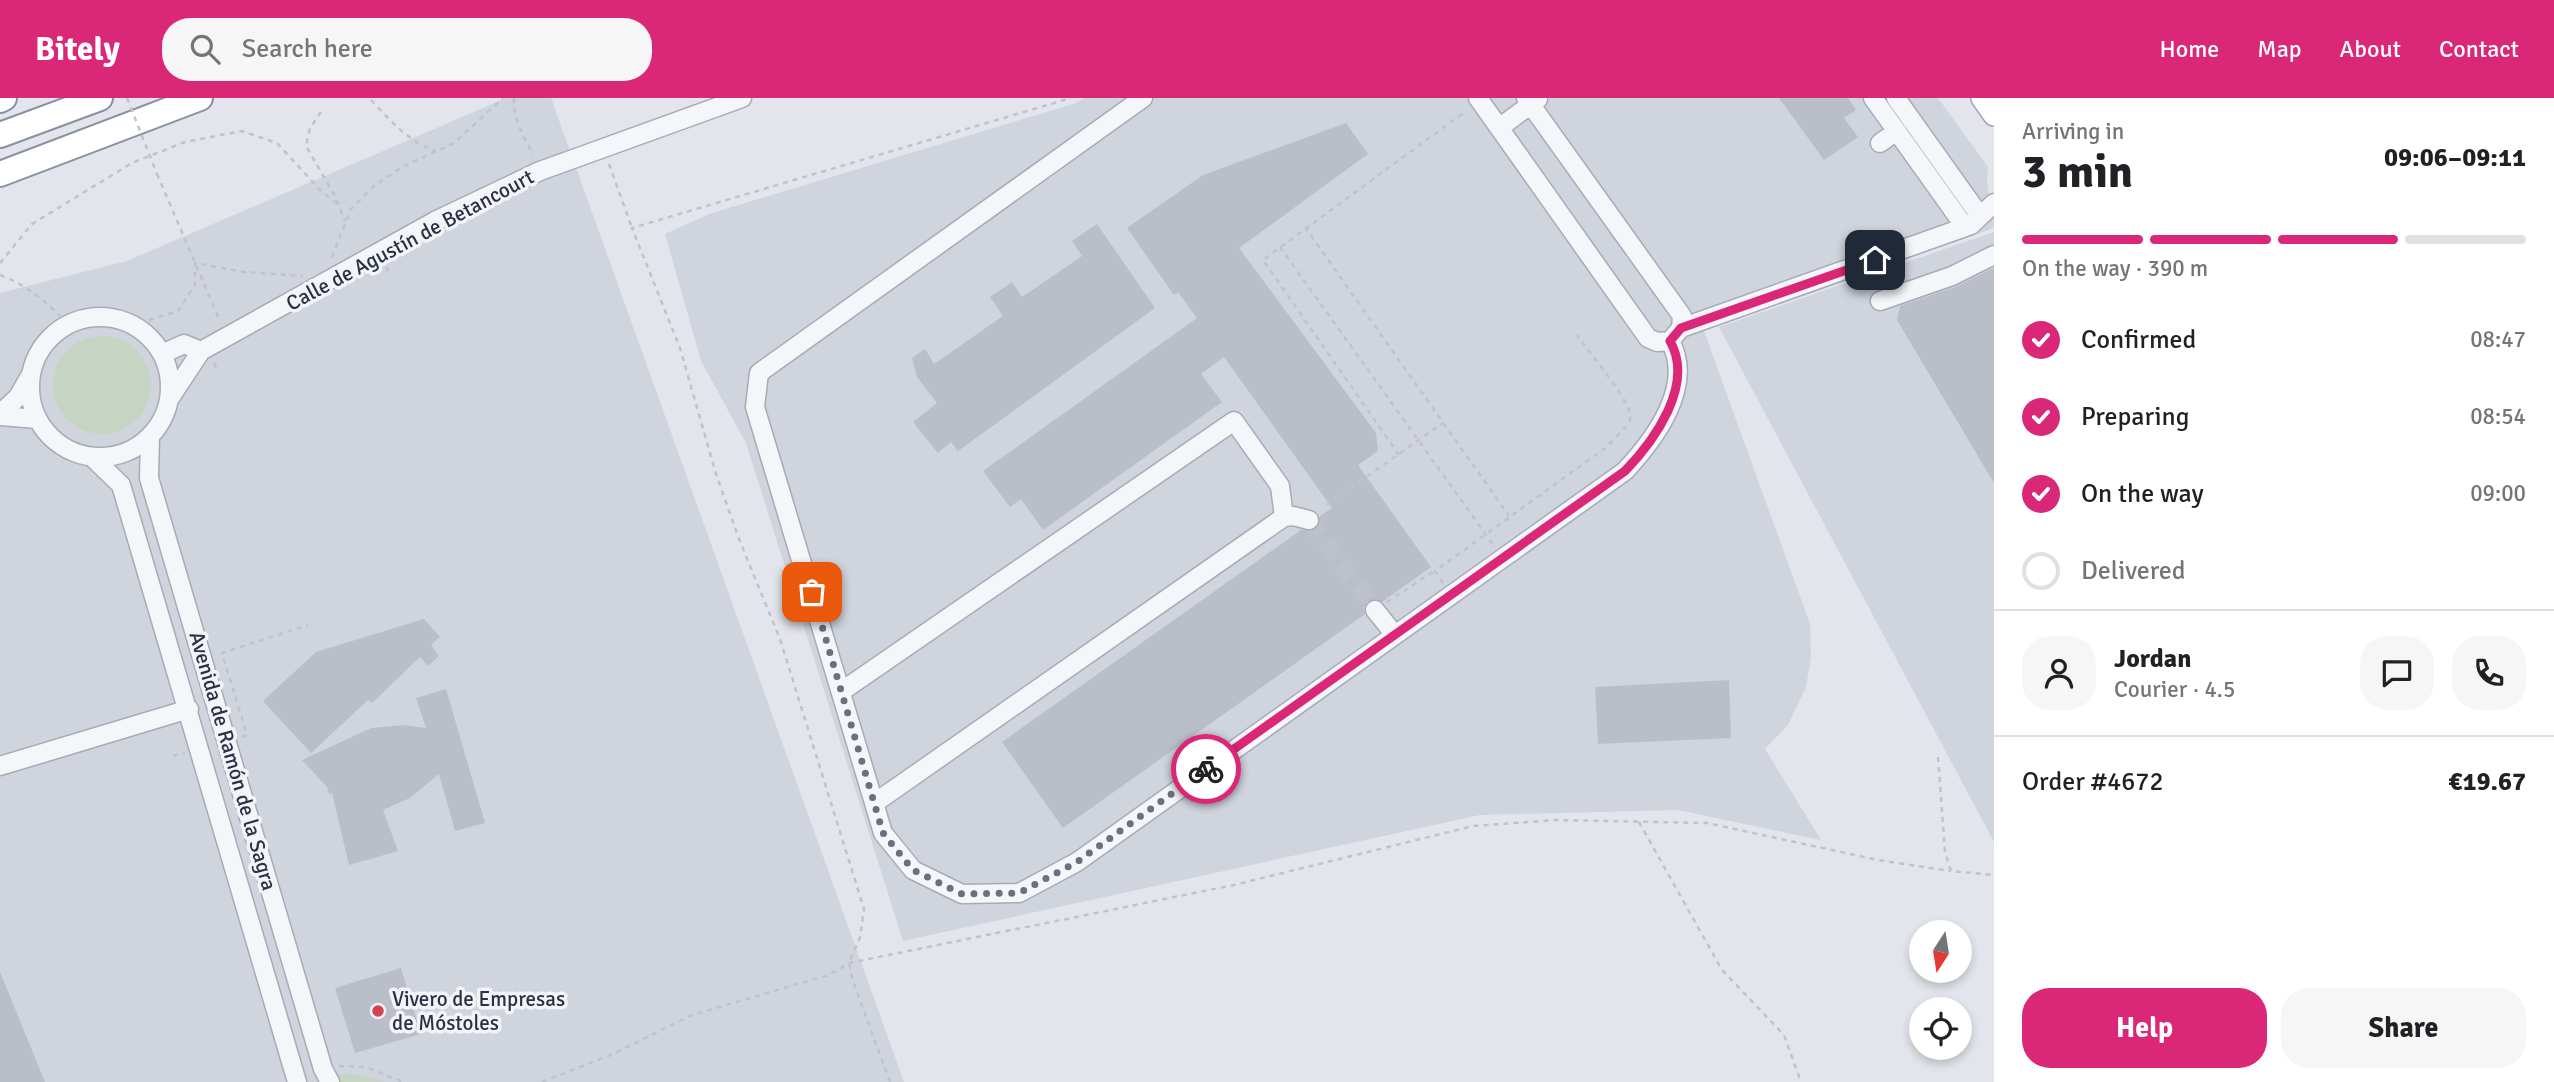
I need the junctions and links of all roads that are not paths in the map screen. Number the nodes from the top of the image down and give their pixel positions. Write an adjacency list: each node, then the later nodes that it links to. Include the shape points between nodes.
1 (100, 98): 13 (highway)
2 (200, 98): 15 (highway)
3 (742, 98): 22 (street, Calle de Agustín de Betancourt, via 540,171 435,221)
4 (1143, 98): 33 (street, via 759,373 755,407)
5 (1873, 98): 12 (street)
6 (1896, 98): 17 (street)
7 (1982, 98): 10 (main road)
8 (1479, 100): 11 (street)
9 (1532, 100): 11 (street); 20 (street, via 1682,316)
10 (1994, 115)
11 (1499, 128): 20 (street, via 1647,338)
12 (1897, 131): 14 (street); 17 (street)
13 (0, 135)
14 (1880, 143)
15 (0, 174)
16 (1994, 203): 17 (street)
17 (1972, 221): 20 (street)
18 (1994, 255): 19 (street, via 1952,276)
19 (1880, 301)
20 (1676, 335): 32 (street, via 1673,394 1651,444 1625,471)
21 (163, 354): 22 (street, Calle de Agustín de Betancourt, via 184,344); 23 (street, via 131,324 89,318 50,337); 24 (street, via 170,375)
22 (208, 357): 24 (street, Calle de Agustín de Betancourt)
23 (30, 376): 25 (street); 26 (street, via 30,398)
24 (170, 398): 27 (street)
25 (0, 415): 26 (street)
26 (37, 419): 28 (street, via 61,445)
27 (150, 438): 28 (street, via 124,454); 37 (street, Avenida de Ramón de la Sagra, via 149,478)
28 (93, 457): 34 (street, Avenida de Ramón de la Sagra, via 121,485)
29 (1283, 517): 30 (street); 33 (street, via 1280,486 1234,421); 36 (street)
30 (1308, 520)
31 (1375, 610): 32 (street)
32 (1395, 635): 36 (street, via 1077,862 1019,893 962,894 913,870 883,833)
33 (842, 691): 36 (street)
34 (189, 709): 35 (street); 38 (street, Avenida de Ramón de la Sagra)
35 (0, 766)
36 (876, 802)
37 (327, 1076)
38 (297, 1082)

